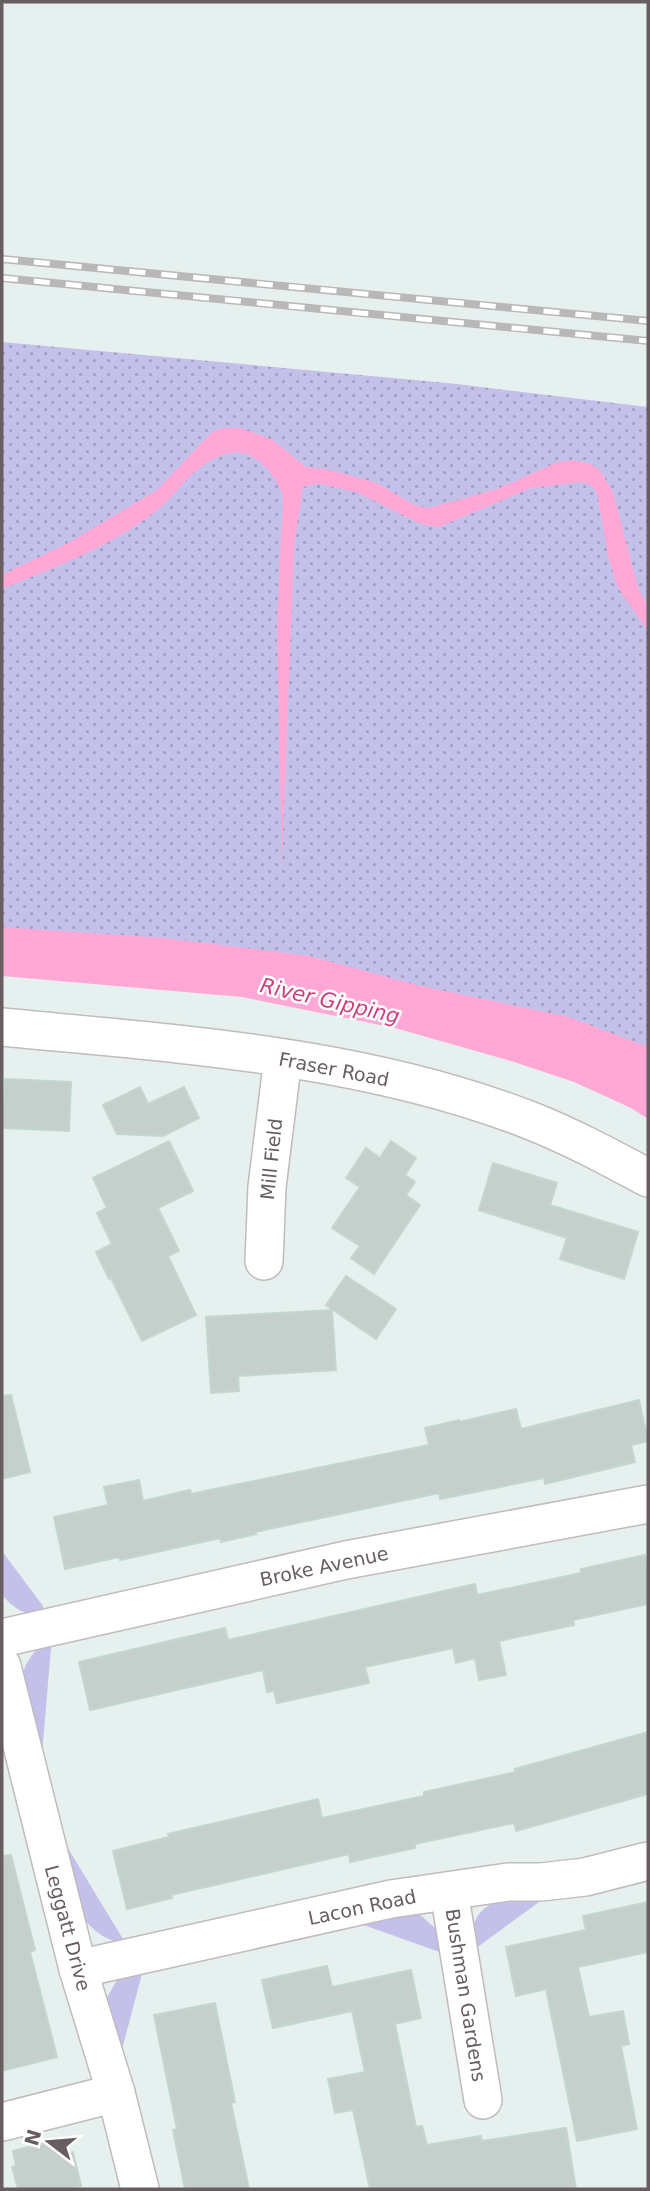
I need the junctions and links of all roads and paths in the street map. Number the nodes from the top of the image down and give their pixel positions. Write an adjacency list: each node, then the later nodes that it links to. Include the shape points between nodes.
1 (2, 1027): 2 (street, Fraser Road)
2 (284, 1058): 3 (street, Fraser Road, via 487,1105 575,1140); 4 (street, Mill Field, via 267,1187)
3 (648, 1178)
4 (264, 1261)
5 (648, 1504): 6 (street, Broke Avenue, via 346,1560)
6 (2, 1638)
7 (2, 1665): 10 (street, Leggatt Drive)
8 (648, 1861): 9 (street, Lacon Road, via 585,1877)
9 (449, 1891): 10 (street, Lacon Road, via 391,1899); 12 (street, Bushman Gardens)
10 (78, 1969): 11 (street, Leggatt Drive)
11 (116, 2093): 13 (street); 14 (street, Leggatt Drive)
12 (483, 2100)
13 (2, 2123)
14 (141, 2189)

